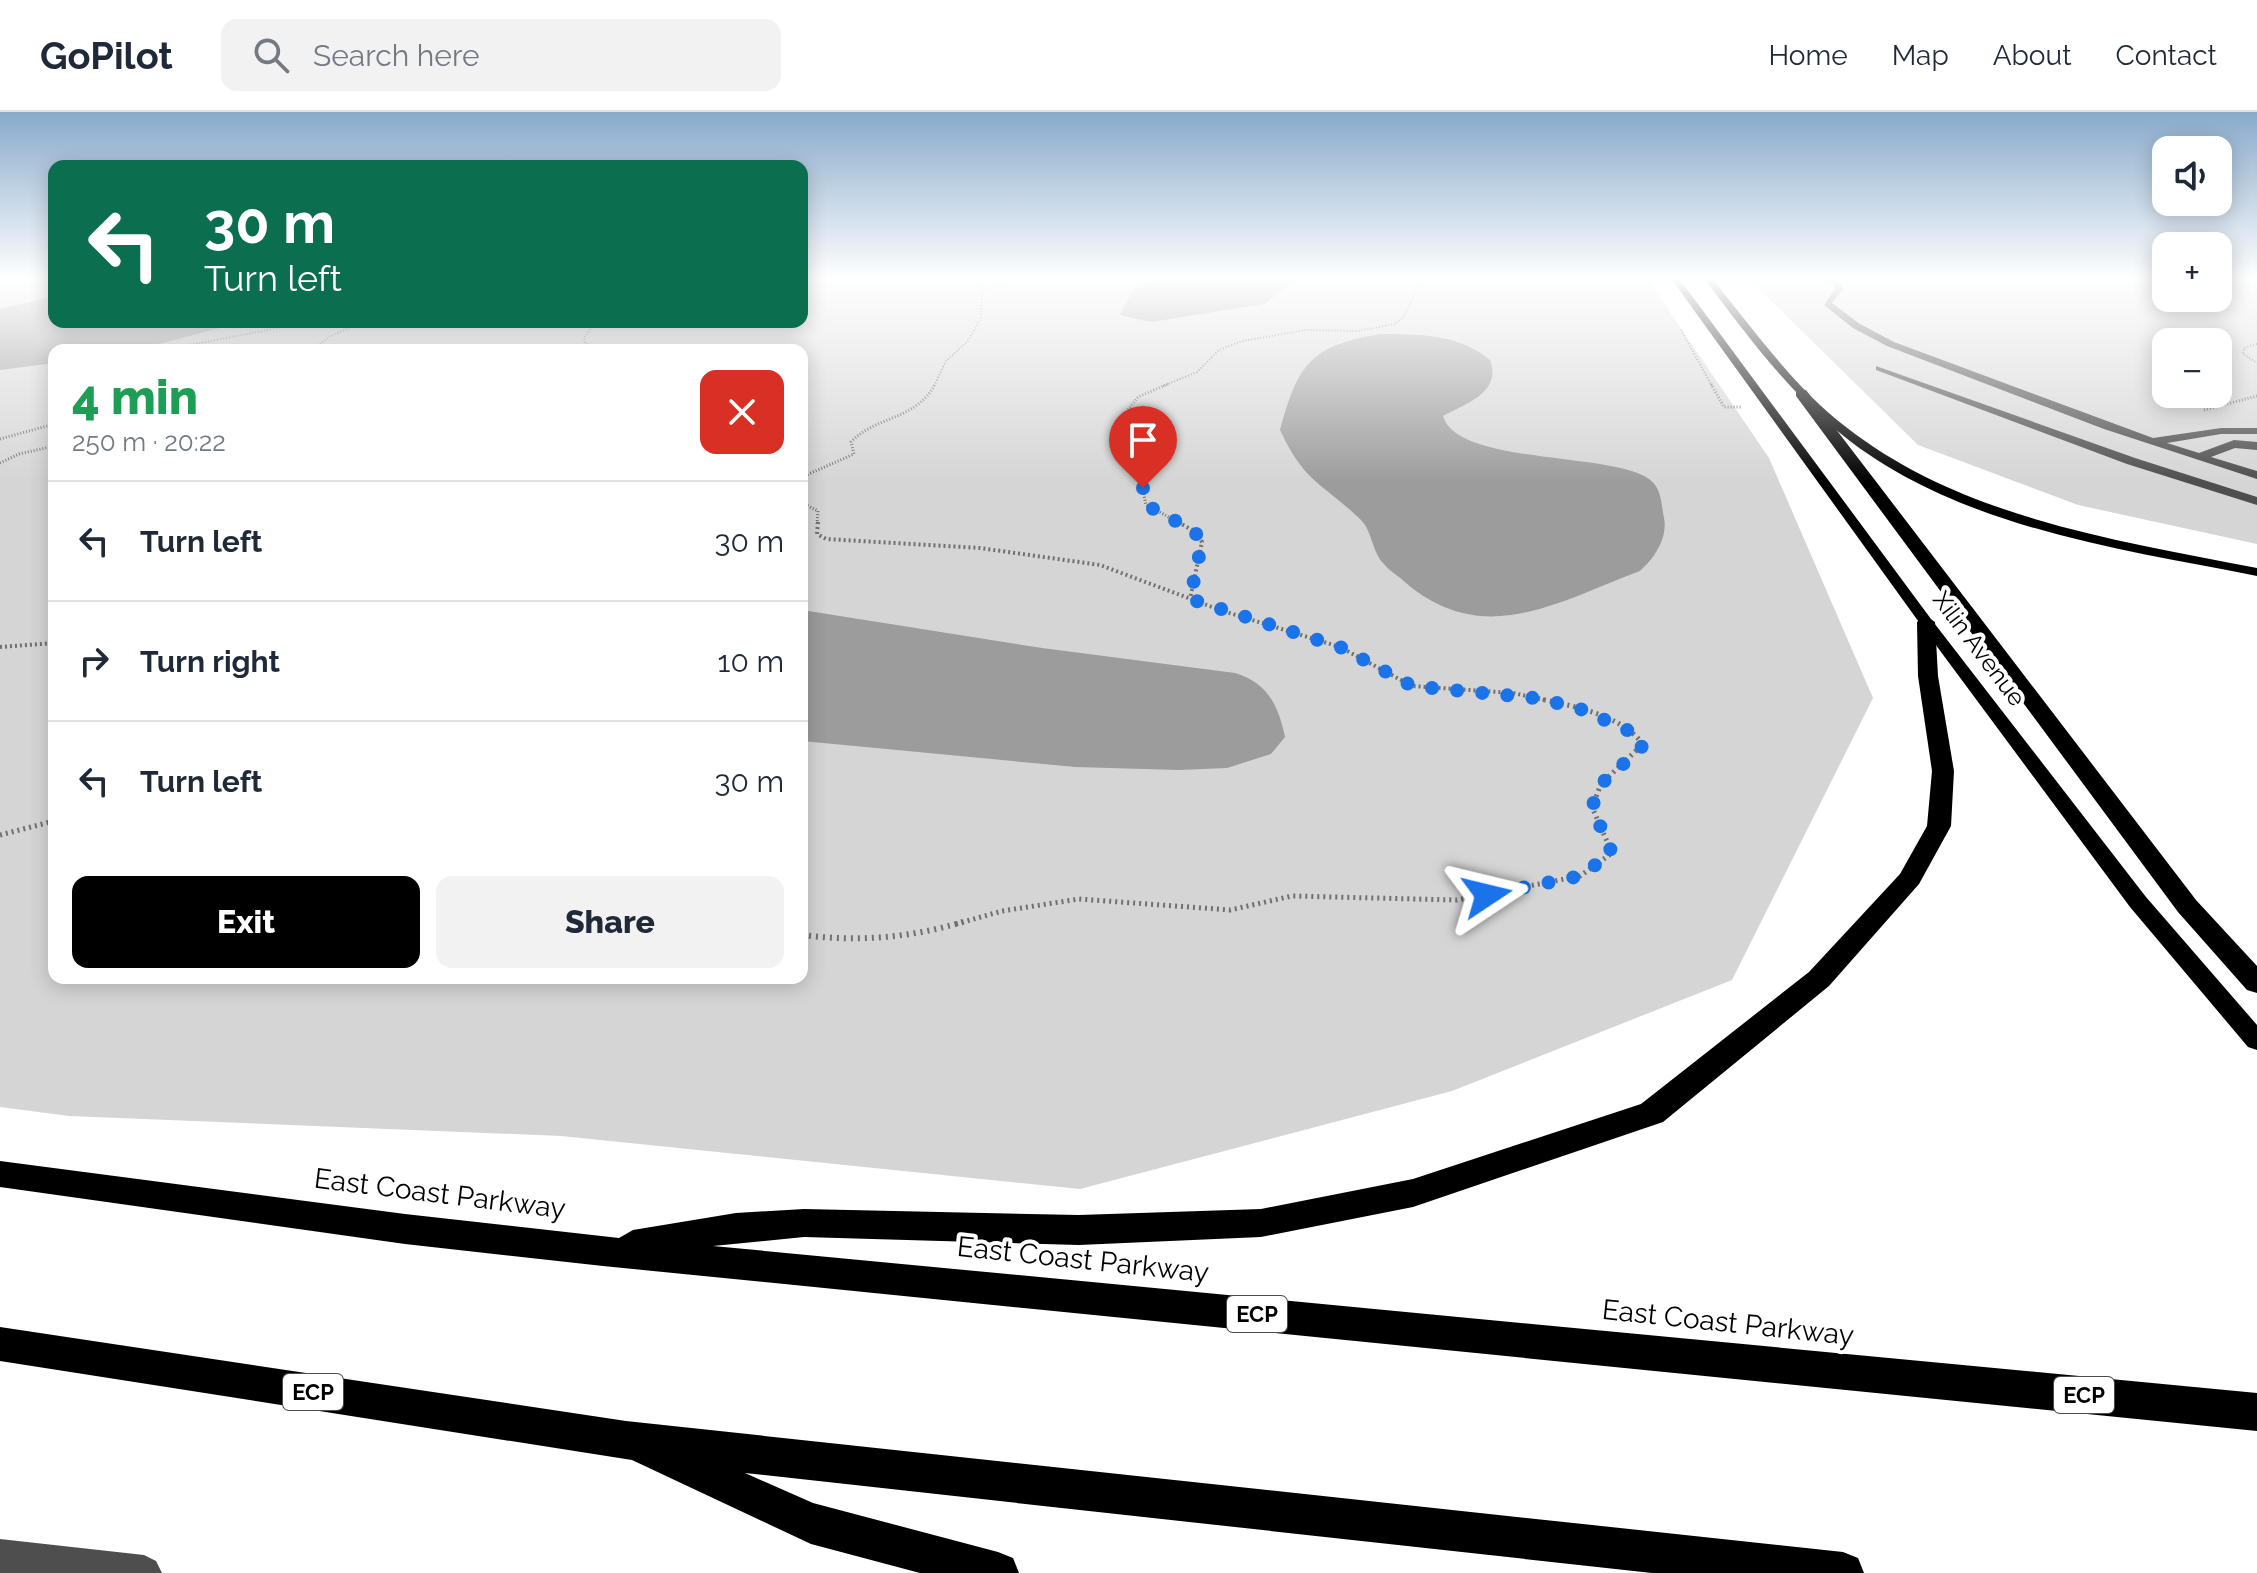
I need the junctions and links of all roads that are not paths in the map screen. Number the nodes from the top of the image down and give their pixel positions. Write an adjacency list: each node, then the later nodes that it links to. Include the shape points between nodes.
1 (1724, 345): 13 (main road, Xilin Avenue)
2 (1762, 345): 5 (main road)
3 (1895, 345): 7 (street)
4 (1880, 368): 11 (street, via 2131,461)
5 (1801, 393): 12 (main road, via 1842,431 1894,466 1974,502 2100,540); 14 (highway, via 2187,906)
6 (2257, 431): 7 (street)
7 (2146, 442): 9 (street)
8 (2257, 446): 9 (street, via 2234,444)
9 (2199, 457): 10 (street)
10 (2257, 475)
11 (2257, 501)
12 (2257, 572)
13 (1926, 622): 15 (main road, Xilin Avenue, via 2138,902); 17 (highway, via 1928,676 1943,771 1939,826 1910,878 1819,979 1652,1113 1413,1193 1261,1223 1079,1230 804,1223 736,1228)
14 (2257, 983)
15 (2257, 1041)
16 (0, 1174): 17 (highway, East Coast Parkway / ECP)
17 (603, 1251): 19 (highway, East Coast Parkway / ECP)
18 (0, 1344): 20 (highway, ECP)
19 (2257, 1412)
20 (626, 1440): 23 (highway, via 811,1523); 24 (highway, ECP)
21 (0, 1556): 22 (street)
22 (144, 1573)
23 (998, 1573)
24 (1843, 1573)

